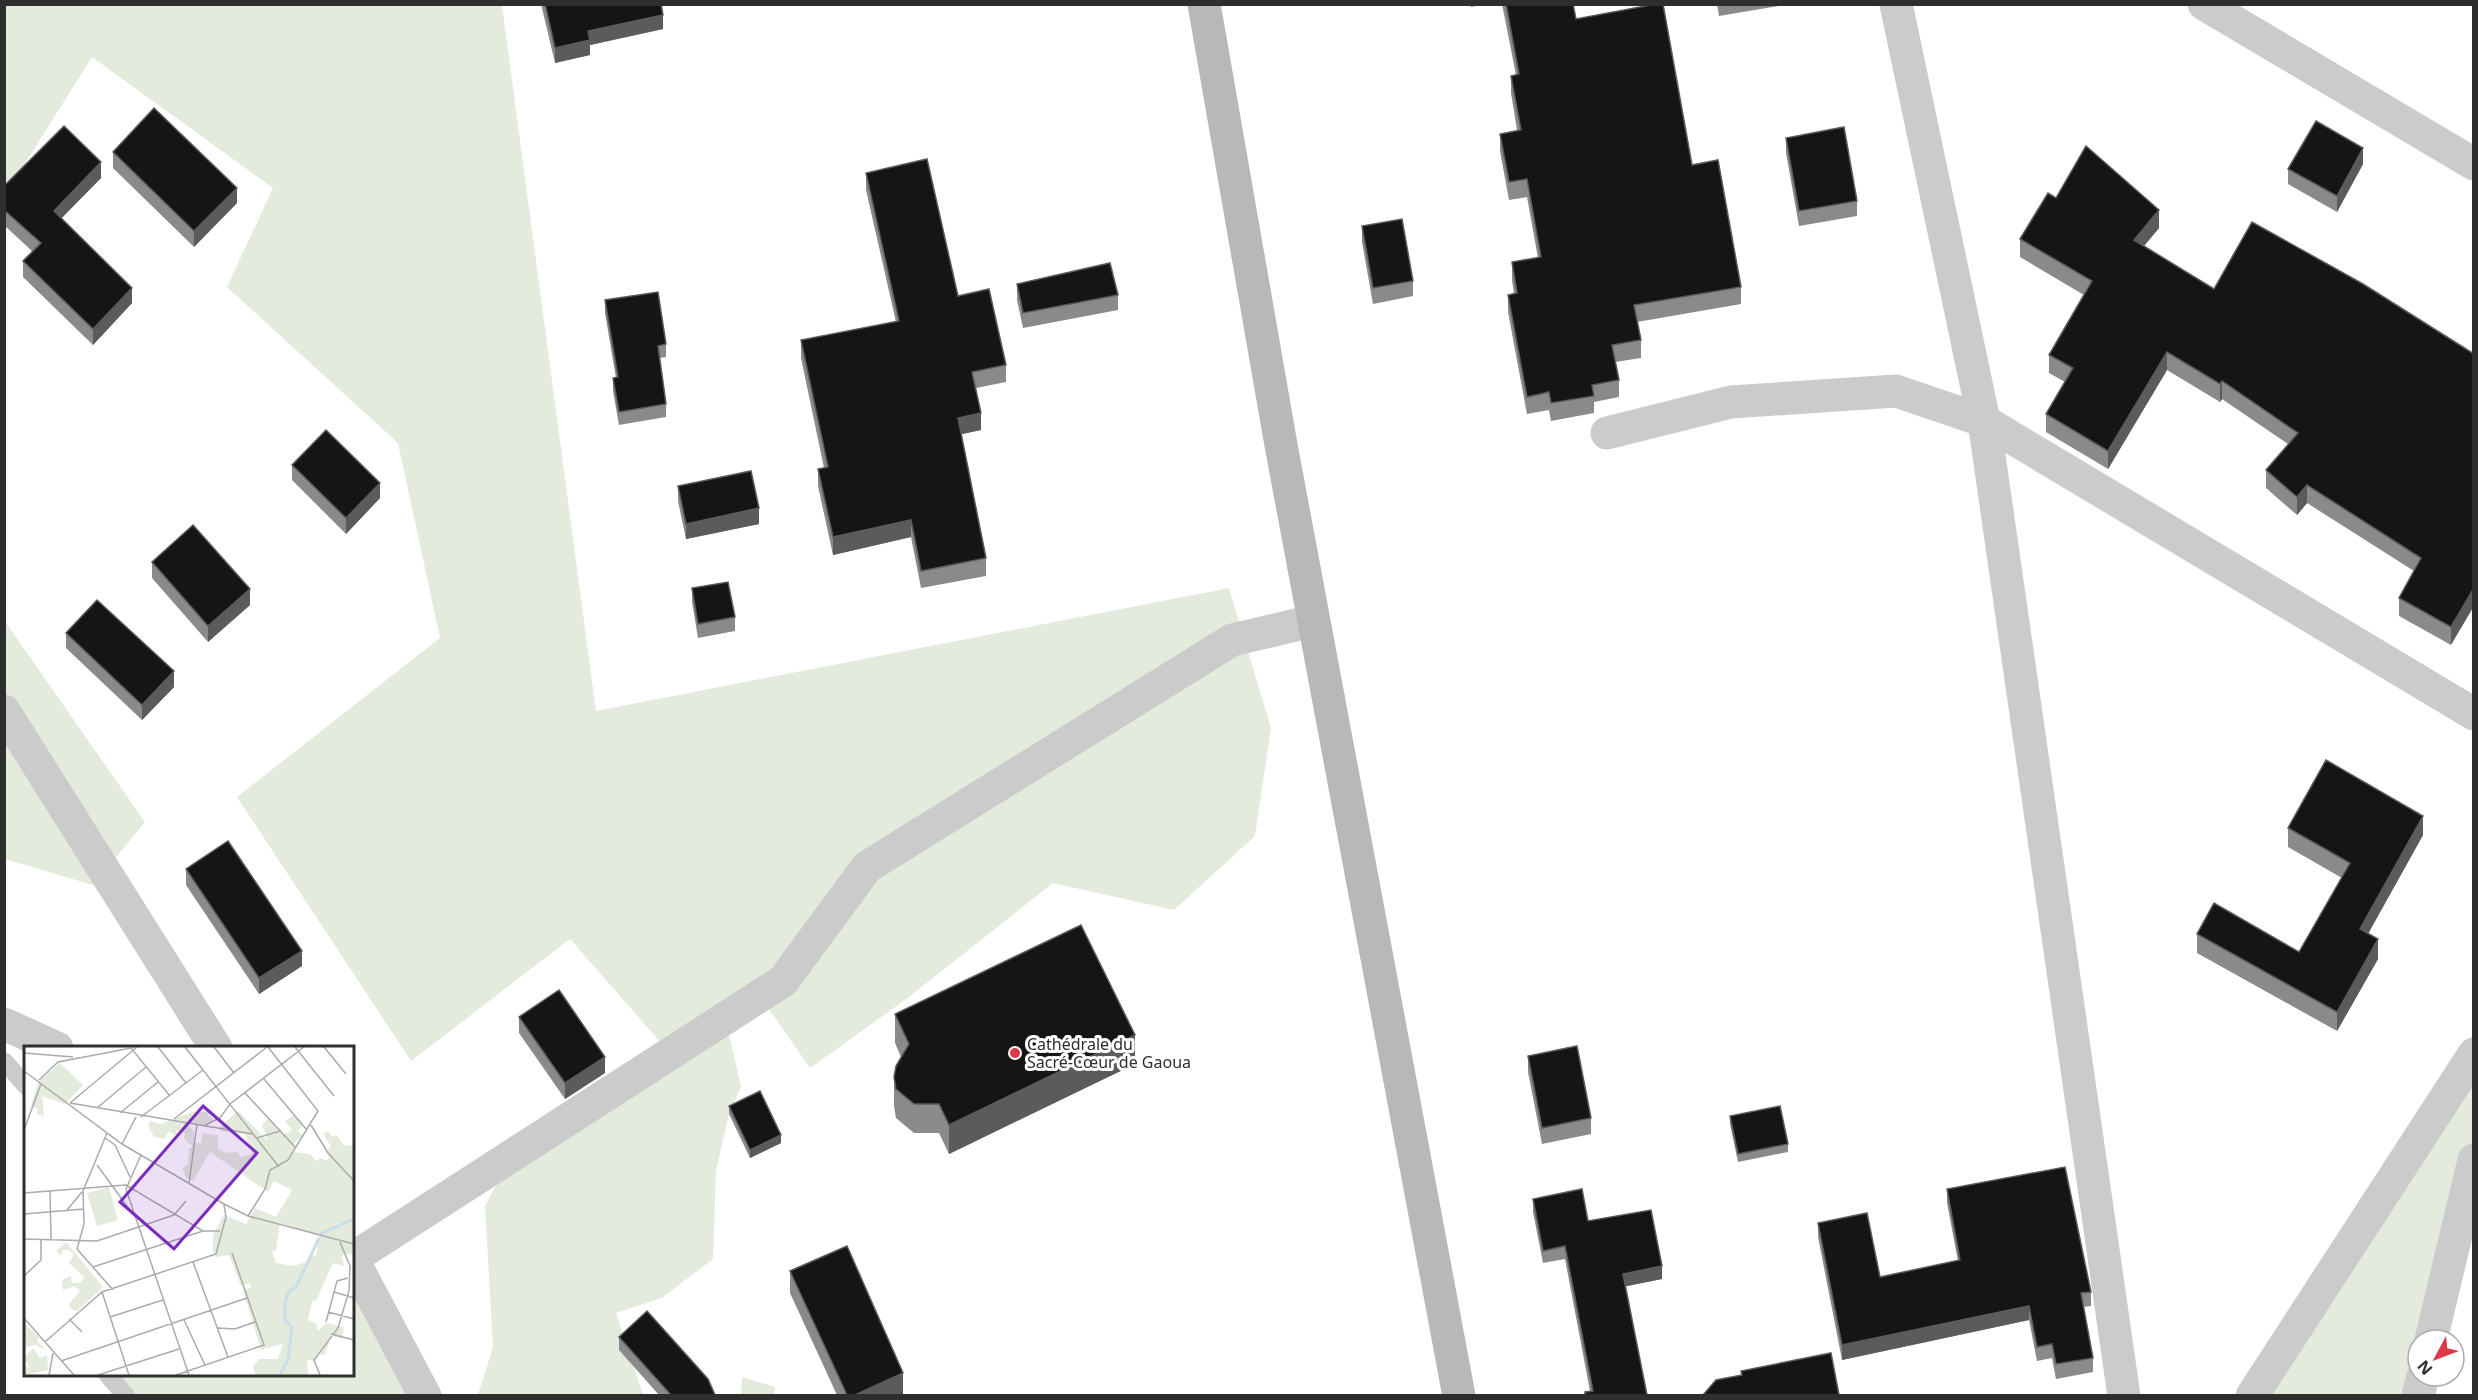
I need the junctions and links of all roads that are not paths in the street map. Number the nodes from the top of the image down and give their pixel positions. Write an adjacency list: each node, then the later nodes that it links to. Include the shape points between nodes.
1 (1204, 4): 7 (main road)
2 (1896, 4): 5 (street)
3 (2204, 4): 4 (street)
4 (2474, 164)
5 (1984, 421): 6 (street, via 1896,391 1731,402); 9 (street); 24 (street)
6 (1607, 434)
7 (1313, 621): 17 (street, via 1232,640 867,867 783,981); 23 (main road)
8 (4, 711): 12 (street)
9 (2474, 714)
10 (4, 1024): 11 (street)
11 (55, 1046)
12 (215, 1046)
13 (2474, 1054): 25 (street)
14 (4, 1061): 15 (lane)
15 (24, 1084)
16 (2474, 1160): 19 (street)
17 (354, 1257)
18 (354, 1260): 22 (street)
19 (2434, 1328)
20 (109, 1376): 21 (lane)
21 (126, 1395)
22 (425, 1395)
23 (1459, 1395)
24 (2124, 1395)
25 (2252, 1395)

